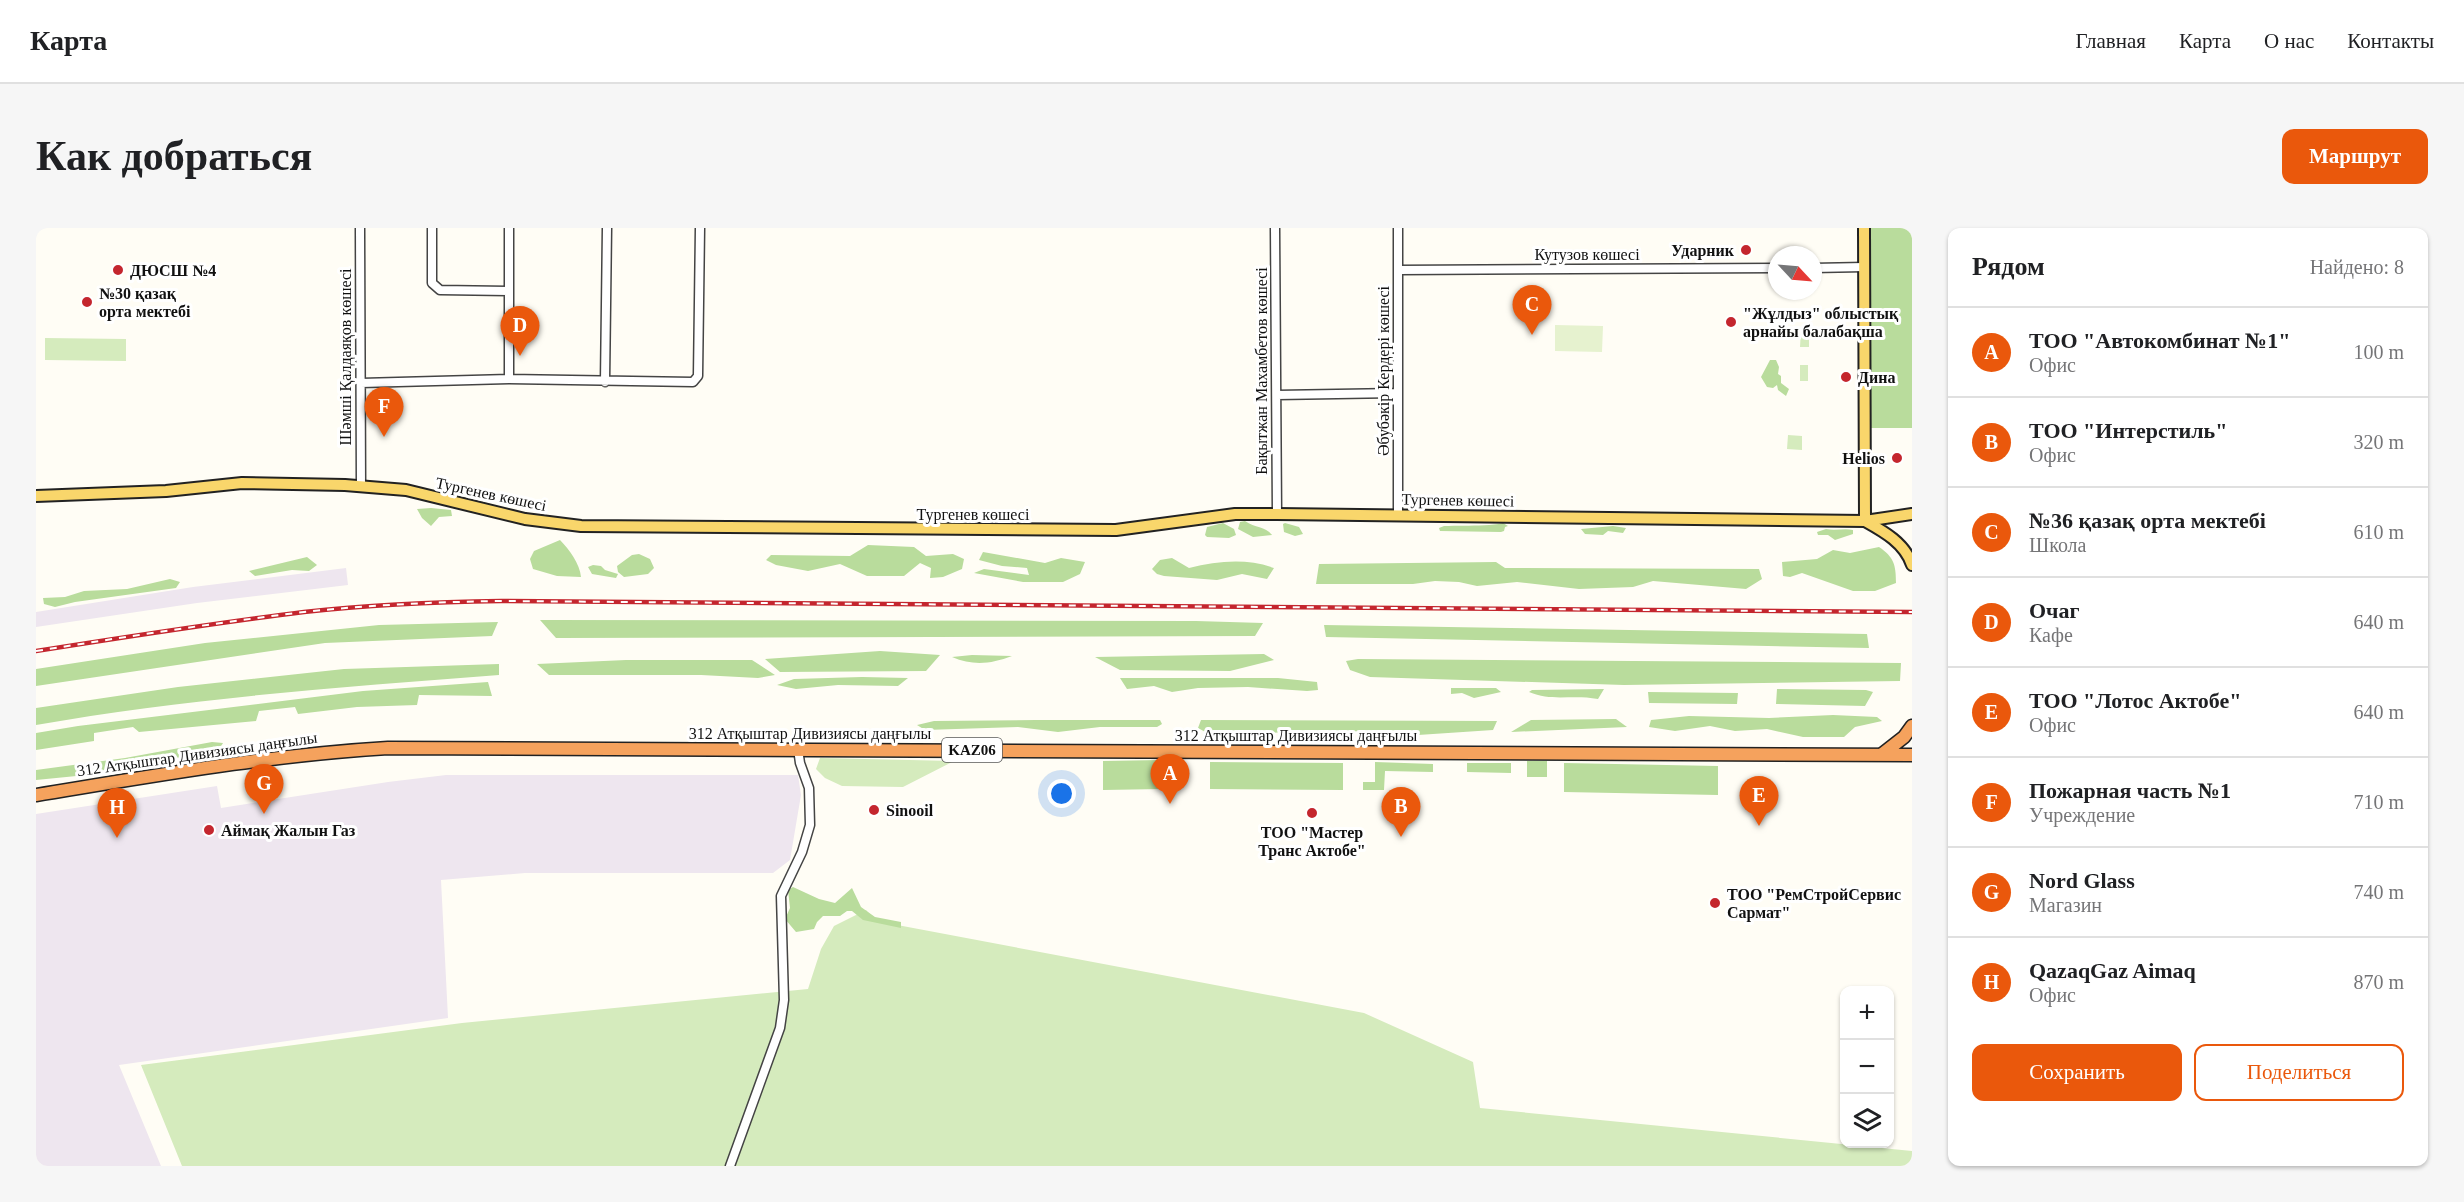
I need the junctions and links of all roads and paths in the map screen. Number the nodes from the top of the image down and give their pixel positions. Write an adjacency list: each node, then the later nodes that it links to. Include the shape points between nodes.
1 (360, 228): 16 (street, Шәмші Қалдаяқов көшесі)
2 (432, 228): 13 (street, via 435,288)
3 (508, 228): 13 (street)
4 (607, 228): 15 (street)
5 (700, 228): 15 (street, via 696,380)
6 (1275, 228): 18 (street, Бақытжан Махамбетов көшесі)
7 (1398, 228): 12 (street, Әбубәкір Кердері көшесі)
8 (1864, 228): 9 (main road)
9 (1864, 267): 11 (street); 24 (main road)
10 (1768, 268): 12 (street, Кутузов көшесі)
11 (1822, 268)
12 (1398, 270): 17 (street, Әбубәкір Кердері көшесі)
13 (508, 291): 14 (street)
14 (509, 380): 15 (street); 16 (street)
15 (605, 382)
16 (361, 383): 19 (street, Шәмші Қалдаяқов көшесі)
17 (1397, 393): 18 (street); 22 (street, Әбубәкір Кердері көшесі)
18 (1277, 395): 21 (street, Бақытжан Махамбетов көшесі)
19 (361, 486): 20 (main road, Тургенев көшесі, via 242,483 166,491); 21 (main road, Тургенев көшесі, via 406,490 525,519 581,526 1116,530 1235,514)
20 (36, 496)
21 (1277, 514): 22 (main road, Тургенев көшесі)
22 (1398, 514): 24 (main road, Тургенев көшесі)
23 (1912, 514): 24 (main road, Тургенев көшесі)
24 (1865, 521): 25 (main road, via 1890,536)
25 (1912, 565)
26 (1912, 726): 29 (highway)
27 (798, 749): 29 (highway, 312 Атқыштар Дивизиясы даңғылы / KАZ06); 30 (highway, 312 Атқыштар Дивизиясы даңғылы / KАZ06, via 453,747 317,753 243,761); 31 (street, via 809,788 810,825 781,896 784,1000 780,1028)
28 (1912, 754): 29 (highway, 312 Атқыштар Дивизиясы даңғылы / KАZ06)
29 (1881, 755)
30 (36, 795)
31 (730, 1166)

